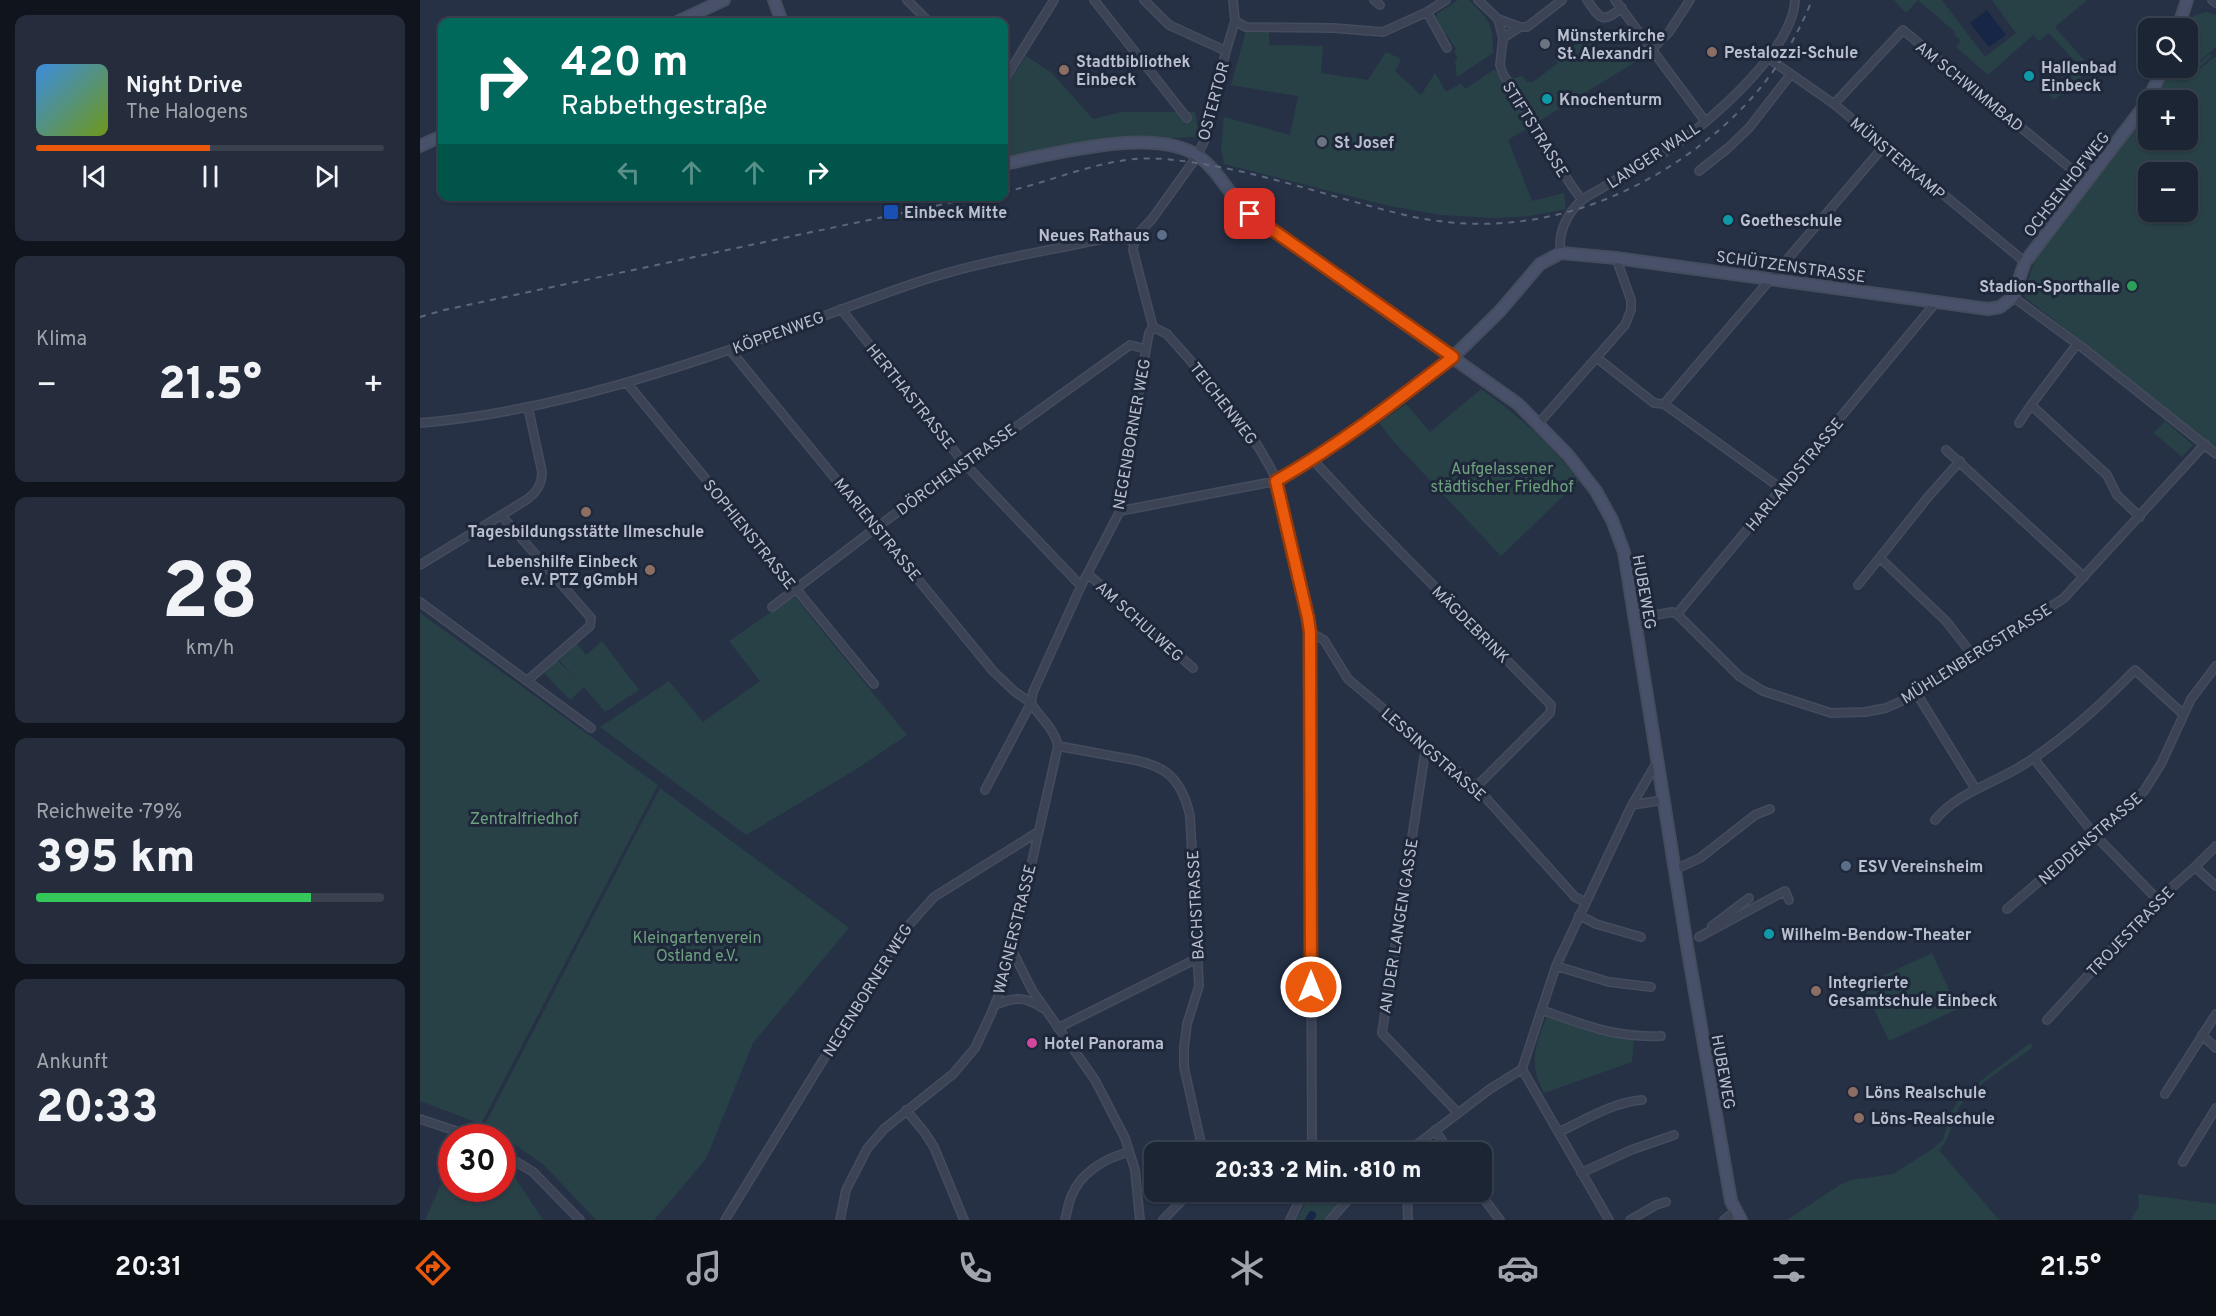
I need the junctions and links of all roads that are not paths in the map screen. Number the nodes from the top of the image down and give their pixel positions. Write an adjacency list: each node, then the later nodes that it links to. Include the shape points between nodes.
1 (724, 0): 22 (street)
2 (774, 0): 23 (street)
3 (907, 0): 24 (street)
4 (1054, 0): 34 (street)
5 (1094, 0): 38 (street)
6 (1144, 0): 31 (street, via 1169,25)
7 (1234, 0): 27 (street)
8 (1374, 0): 19 (street)
9 (1446, 0): 21 (street)
10 (1478, 0): 26 (street)
11 (1562, 0): 28 (street, via 1527,27)
12 (1587, 0): 20 (street, via 1604,19)
13 (1615, 0): 20 (street)
14 (1690, 0): 32 (street, via 1669,32)
15 (1795, 0): 33 (street, LANGER WALL, via 1791,19)
16 (2187, 0): 25 (street)
17 (2212, 0): 18 (street)
18 (2216, 3)
19 (1380, 5)
20 (1622, 8): 32 (street)
21 (1426, 12): 27 (street, via 1383,32 1246,27); 30 (street)
22 (686, 18)
23 (781, 18)
24 (925, 18)
25 (2181, 18)
26 (1498, 19): 28 (street); 29 (street, STIFTSTRASSE)
27 (1235, 21): 31 (street, OSTERTOR)
28 (1520, 27): 29 (street)
29 (1503, 38): 47 (street, STIFTSTRASSE, via 1503,75)
30 (1448, 48)
31 (1227, 49): 43 (street, OSTERTOR, via 1207,132)
32 (1652, 49): 39 (street)
33 (1768, 58): 35 (street, MÜNSTERKAMP); 39 (street, LANGER WALL, via 1733,98)
34 (1008, 74)
35 (1791, 74): 36 (street, MÜNSTERKAMP); 45 (street, via 1749,128)
36 (1834, 104): 42 (street, MÜNSTERKAMP); 46 (street, AM SCHWIMMBAD, via 1903,30)
37 (2138, 114): 46 (street, OCHSENHOFWEG)
38 (1187, 118)
39 (1706, 121): 47 (street, LANGER WALL, via 1669,149)
40 (438, 138): 41 (street)
41 (420, 146)
42 (1884, 146): 51 (street, MÜNSTERKAMP); 52 (street)
43 (1196, 155): 44 (street, via 1176,146 1138,142); 48 (street); 60 (street, HUBEWEG, via 1213,169 1250,214)
44 (1008, 163)
45 (1699, 171)
46 (2087, 182): 51 (street, OCHSENHOFWEG)
47 (1582, 200): 49 (street, LANGER WALL, via 1561,232)
48 (1133, 241): 55 (street, KÖPPENWEG, via 1116,236 987,263); 56 (street)
49 (1561, 253): 50 (street, SCHÜTZENSTRASSE); 60 (street, via 1540,264)
50 (1616, 258): 52 (street, SCHÜTZENSTRASSE); 61 (street, via 1631,310 1625,325)
51 (2025, 262): 53 (street, OCHSENHOFWEG)
52 (1772, 279): 54 (street, SCHÜTZENSTRASSE); 63 (street)
53 (2015, 293): 54 (street, SCHÜTZENSTRASSE, via 2000,307 1988,309); 57 (street)
54 (1937, 301): 76 (street, HARLANDSTRASSE)
55 (841, 309): 59 (street, KÖPPENWEG); 74 (street, HERTHASTRASSE)
56 (1153, 327): 58 (street, NEGENBORNER WEG); 75 (street, TEICHENWEG, via 1167,334 1247,428)
57 (2077, 344): 64 (street); 69 (street)
58 (1146, 349): 74 (street, DÖRCHENSTRASSE, via 1130,345); 77 (street, NEGENBORNER WEG)
59 (730, 350): 62 (street, KÖPPENWEG); 80 (street, MARIENSTRASSE)
60 (1453, 357): 67 (street, HUBEWEG); 72 (street)
61 (1597, 358): 63 (street, via 1654,403); 67 (street)
62 (627, 383): 65 (street, KÖPPENWEG); 87 (street, SOPHIENSTRASSE)
63 (1664, 404): 76 (street)
64 (2031, 405): 68 (street); 79 (street, via 2108,475 2117,495)
65 (528, 407): 66 (street, KÖPPENWEG); 78 (street, via 542,480 532,496)
66 (420, 423)
67 (1539, 423): 91 (street, HUBEWEG, via 1596,491 1612,520 1624,552)
68 (2019, 423)
69 (2205, 444): 71 (street); 79 (street, MÜHLENBERGSTRASSE)
70 (1946, 450): 73 (street)
71 (2216, 454)
72 (1313, 460): 75 (street); 106 (street, MÄGDEBRINK, via 1551,705 1550,713)
73 (1960, 461): 81 (street); 84 (street)
74 (964, 463): 80 (street, DÖRCHENSTRASSE); 86 (street, HERTHASTRASSE)
75 (1276, 481): 77 (street); 92 (street, TEICHENWEG)
76 (1782, 489): 90 (street, HARLANDSTRASSE)
77 (1120, 511): 83 (street, NEGENBORNER WEG)
78 (501, 515): 82 (street); 96 (street, via 591,618 590,626)
79 (2140, 517): 84 (street, MÜHLENBERGSTRASSE)
80 (877, 527): 87 (street, DÖRCHENSTRASSE); 99 (street, MARIENSTRASSE, via 993,670)
81 (1881, 559): 85 (street); 93 (street, via 1939,614)
82 (420, 565)
83 (1088, 574): 86 (street, NEGENBORNER WEG); 95 (street, AM SCHULWEG)
84 (2084, 577): 93 (street, MÜHLENBERGSTRASSE, via 2064,598)
85 (1858, 585)
86 (1081, 586): 99 (street, NEGENBORNER WEG)
87 (794, 588): 89 (street, DÖRCHENSTRASSE); 97 (street, SOPHIENSTRASSE)
88 (420, 602): 96 (street)
89 (772, 606)
90 (1677, 614): 91 (street); 98 (street, MÜHLENBERGSTRASSE, via 1739,676 1763,692 1805,706 1831,713 1865,712 1886,708)
91 (1635, 619): 105 (street, HUBEWEG)
92 (1310, 632): 103 (street, LESSINGSTRASSE, via 1324,640 1348,679); 155 (street, TEICHENWEG)
93 (1974, 657): 98 (street, MÜHLENBERGSTRASSE)
94 (2216, 666): 100 (street, NEDDENSTRASSE)
95 (1192, 668)
96 (528, 680): 101 (street)
97 (874, 684)
98 (1917, 694): 107 (street)
99 (1031, 703): 102 (street, via 1057,737); 108 (street, NEGENBORNER WEG)
100 (2182, 714): 104 (street, via 2135,670 2091,713); 114 (street, NEDDENSTRASSE, via 2176,734 2144,791)
101 (591, 728)
102 (1058, 746): 113 (street); 131 (street, BACHSTRASSE, via 1147,762 1176,782 1190,816)
103 (1426, 746): 106 (street, LESSINGSTRASSE); 148 (street, AN DER LANGEN GASSE, via 1382,1033)
104 (2035, 757): 107 (street, via 2004,777); 114 (street)
105 (1657, 762): 109 (street, HUBEWEG); 110 (street)
106 (1476, 787): 122 (street, LESSINGSTRASSE, via 1575,897)
107 (1975, 788): 112 (street)
108 (985, 790)
109 (1660, 801): 110 (street); 117 (street, HUBEWEG)
110 (1632, 805): 122 (street)
111 (1770, 808): 117 (street, via 1755,815 1700,858)
112 (1935, 820)
113 (1038, 832): 130 (street, WAGNERSTRASSE); 170 (street, NEGENBORNER WEG, via 934,897 899,936)
114 (2094, 834): 120 (street); 124 (street, NEDDENSTRASSE)
115 (2216, 846): 116 (street, TROJESTRASSE)
116 (2195, 867): 118 (street); 120 (street, TROJESTRASSE)
117 (1676, 870): 129 (street, HUBEWEG)
118 (2216, 886)
119 (1749, 898): 123 (street)
120 (2157, 899): 138 (street, TROJESTRASSE)
121 (1789, 900): 126 (street, via 1785,891)
122 (1585, 902): 125 (street)
123 (1736, 907): 126 (street); 128 (street)
124 (2007, 909)
125 (1579, 915): 127 (street); 132 (street)
126 (1740, 915): 128 (street)
127 (1641, 937)
128 (1699, 937): 129 (street)
129 (1687, 946): 168 (street, HUBEWEG, via 1731,1201)
130 (1012, 950): 134 (street, WAGNERSTRASSE); 136 (street)
131 (1198, 961): 139 (street); 154 (street, BACHSTRASSE, via 1199,986 1187,1024 1184,1067)
132 (1556, 966): 133 (street, via 1609,982); 135 (street)
133 (1651, 987)
134 (995, 1005): 136 (street, via 1021,998); 147 (street, WAGNERSTRASSE, via 975,1048 953,1074)
135 (1542, 1010): 141 (street, via 1596,1030); 143 (street)
136 (1046, 1011): 139 (street)
137 (2216, 1014): 140 (street)
138 (2047, 1020)
139 (1058, 1028): 158 (street, via 1095,1080)
140 (2202, 1035): 142 (street); 144 (street)
141 (1661, 1036)
142 (2216, 1048)
143 (1522, 1069): 148 (street); 152 (street)
144 (2165, 1094)
145 (1642, 1100): 152 (street, via 1610,1108)
146 (2216, 1108): 160 (street)
147 (906, 1110): 171 (street, WAGNERSTRASSE, via 867,1149 846,1190); 172 (street, via 934,1147)
148 (1458, 1113): 151 (street)
149 (420, 1119): 150 (street)
150 (438, 1125)
151 (1435, 1130): 156 (street); 157 (street)
152 (1559, 1132): 161 (street)
153 (1674, 1135): 161 (street)
154 (1201, 1142)
155 (1312, 1142)
156 (1419, 1142)
157 (1443, 1142)
158 (1129, 1152): 173 (street, via 1118,1154 1087,1173 1071,1196); 174 (street, via 1135,1170)
159 (516, 1162): 169 (street, via 533,1172)
160 (2183, 1162)
161 (1581, 1173): 180 (street)
162 (1180, 1202): 175 (street)
163 (1299, 1202): 176 (street)
164 (1346, 1202): 177 (street)
165 (1407, 1202): 178 (street)
166 (1486, 1202): 179 (street)
167 (1666, 1202): 181 (street)
168 (1738, 1216): 182 (street)
169 (579, 1220)
170 (725, 1220)
171 (840, 1220)
172 (964, 1220)
173 (1065, 1220)
174 (1140, 1220)
175 (1163, 1220)
176 (1290, 1220)
177 (1330, 1220)
178 (1408, 1220)
179 (1500, 1220)
180 (1609, 1220)
181 (1630, 1220)
182 (1724, 1220)

